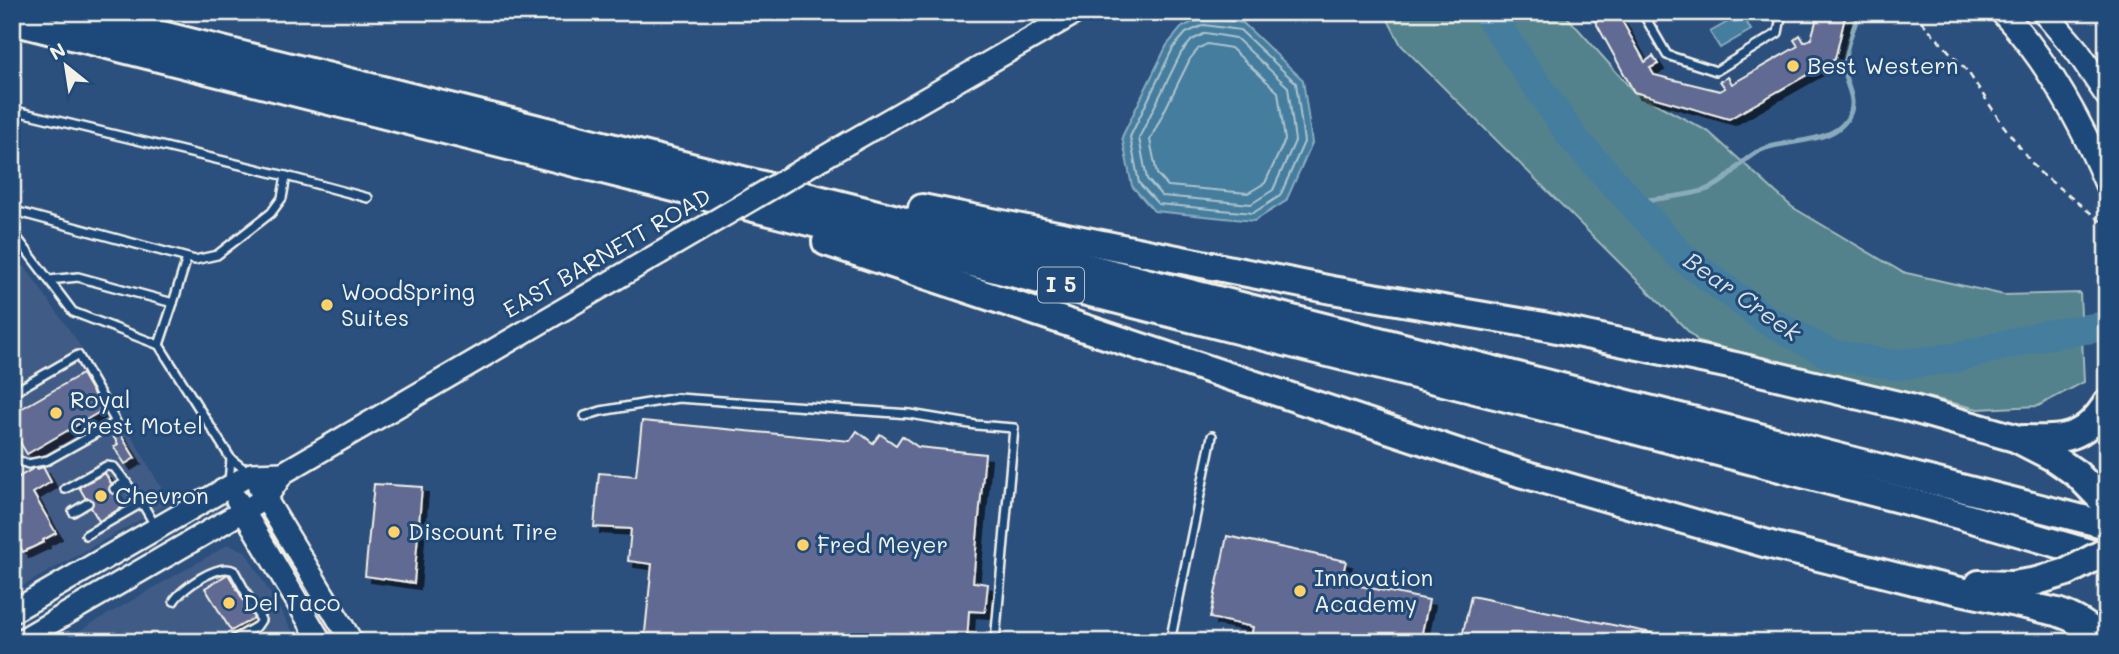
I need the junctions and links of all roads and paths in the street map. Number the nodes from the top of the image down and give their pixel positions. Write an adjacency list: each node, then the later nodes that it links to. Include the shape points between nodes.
1 (71, 12): 12 (highway, I 5)
2 (1077, 12): 31 (main road, EAST BARNETT ROAD, bridge)
3 (1654, 12): 8 (lane)
4 (1782, 12): 8 (lane, via 1779,33 1716,71 1667,55)
5 (1913, 12): 18 (path, via 1968,72 2038,171)
6 (2002, 12): 14 (main road, via 2052,76)
7 (2044, 12): 10 (main road)
8 (1644, 15)
9 (12, 22): 15 (highway, I 5)
10 (2107, 95)
11 (12, 110): 13 (lane)
12 (723, 175): 28 (highway, via 902,204 1332,290 1538,325 1735,366); 43 (highway, I 5)
13 (286, 176): 16 (lane); 20 (lane, via 282,198 271,213 217,255)
14 (2107, 184)
15 (691, 193): 47 (highway, I 5, via 1654,435); 48 (highway, via 1520,473)
16 (368, 198)
17 (12, 214): 20 (lane)
18 (2107, 226)
19 (12, 231): 21 (lane)
20 (187, 258): 22 (lane)
21 (49, 280): 22 (lane, via 78,276); 23 (lane, via 73,312)
22 (173, 303): 23 (lane)
23 (159, 345): 30 (lane)
24 (12, 393): 29 (lane, via 78,355 116,422 48,460 28,464)
25 (2107, 403): 28 (highway, via 2073,435 2058,440)
26 (585, 416): 55 (lane, via 678,398 910,414 1014,428)
27 (1212, 436): 56 (lane)
28 (2015, 438): 40 (highway, via 2054,457)
29 (12, 458)
30 (231, 459): 32 (lane); 34 (lane)
31 (283, 473): 32 (main road, EAST BARNETT ROAD); 37 (main road, EAST BARNETT ROAD)
32 (251, 474): 34 (main road, EAST BARNETT ROAD); 37 (main road)
33 (126, 482): 35 (lane, via 114,467 106,466); 36 (lane); 39 (lane)
34 (229, 486): 41 (main road); 44 (main road, EAST BARNETT ROAD)
35 (65, 489)
36 (114, 489)
37 (266, 498): 41 (main road, EAST BARNETT ROAD); 54 (main road)
38 (88, 503): 42 (lane)
39 (142, 503): 44 (lane); 45 (lane)
40 (2107, 505)
41 (243, 511): 51 (main road, EAST BARNETT ROAD); 53 (main road)
42 (73, 512)
43 (2107, 525)
44 (157, 529): 50 (main road, EAST BARNETT ROAD)
45 (86, 535)
46 (2107, 551): 48 (highway, bridge, via 2067,572 2012,585)
47 (2107, 558)
48 (1914, 581): 57 (highway, via 2057,612 2089,627)
49 (174, 601): 52 (lane, via 180,592 220,568 234,571 261,620)
50 (12, 612)
51 (18, 642)
52 (230, 642)
53 (321, 642)
54 (352, 642)
55 (995, 642)
56 (1170, 642)
57 (2104, 642)

